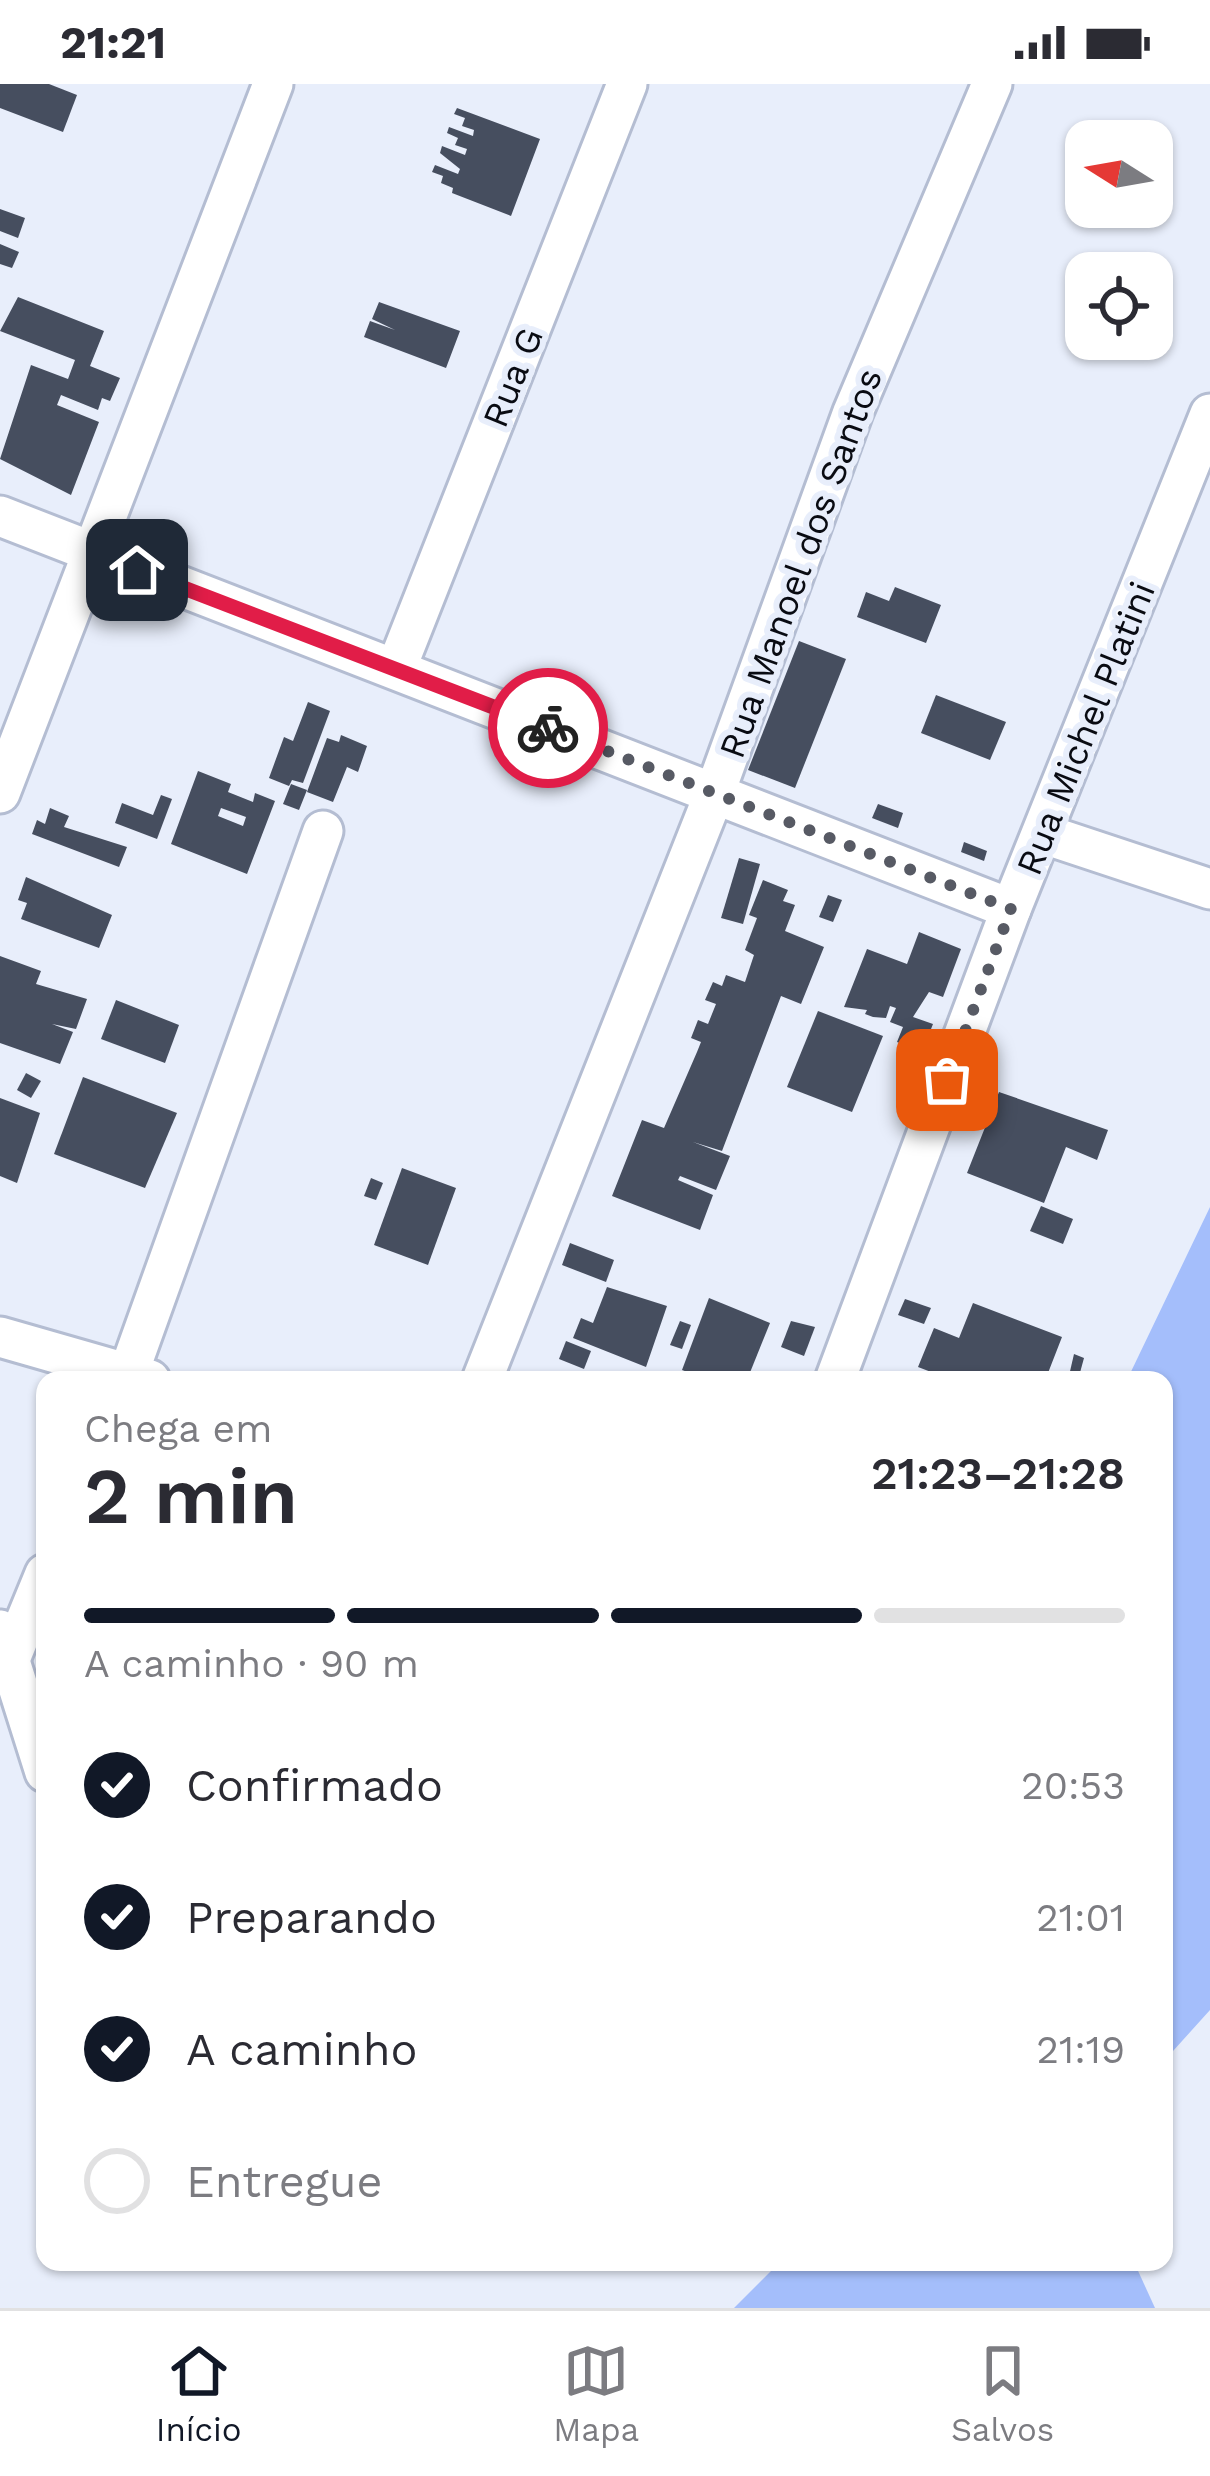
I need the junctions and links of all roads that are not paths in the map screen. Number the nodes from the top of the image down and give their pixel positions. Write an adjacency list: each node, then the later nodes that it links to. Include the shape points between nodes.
1 (273, 84): 6 (street)
2 (627, 84): 7 (street, Rua G)
3 (992, 84): 8 (street, Rua Manoel dos Santos, via 853,412)
4 (1210, 414): 11 (street, Rua Michel Platini)
5 (0, 516): 6 (street)
6 (94, 554): 7 (street); 9 (street)
7 (396, 669): 8 (street)
8 (715, 792): 13 (street); 17 (street, Rua Manoel dos Santos)
9 (0, 793)
10 (323, 831): 16 (street)
11 (1044, 834): 12 (street); 13 (street, Rua Michel Platini)
12 (1210, 889)
13 (1011, 909): 18 (street, Rua Michel Platini)
14 (0, 1336): 15 (street)
15 (112, 1371)
16 (137, 1371)
17 (493, 1371)
18 (838, 1371)
19 (36, 1590): 20 (street)
20 (5, 1644): 21 (street)
21 (36, 1743)

